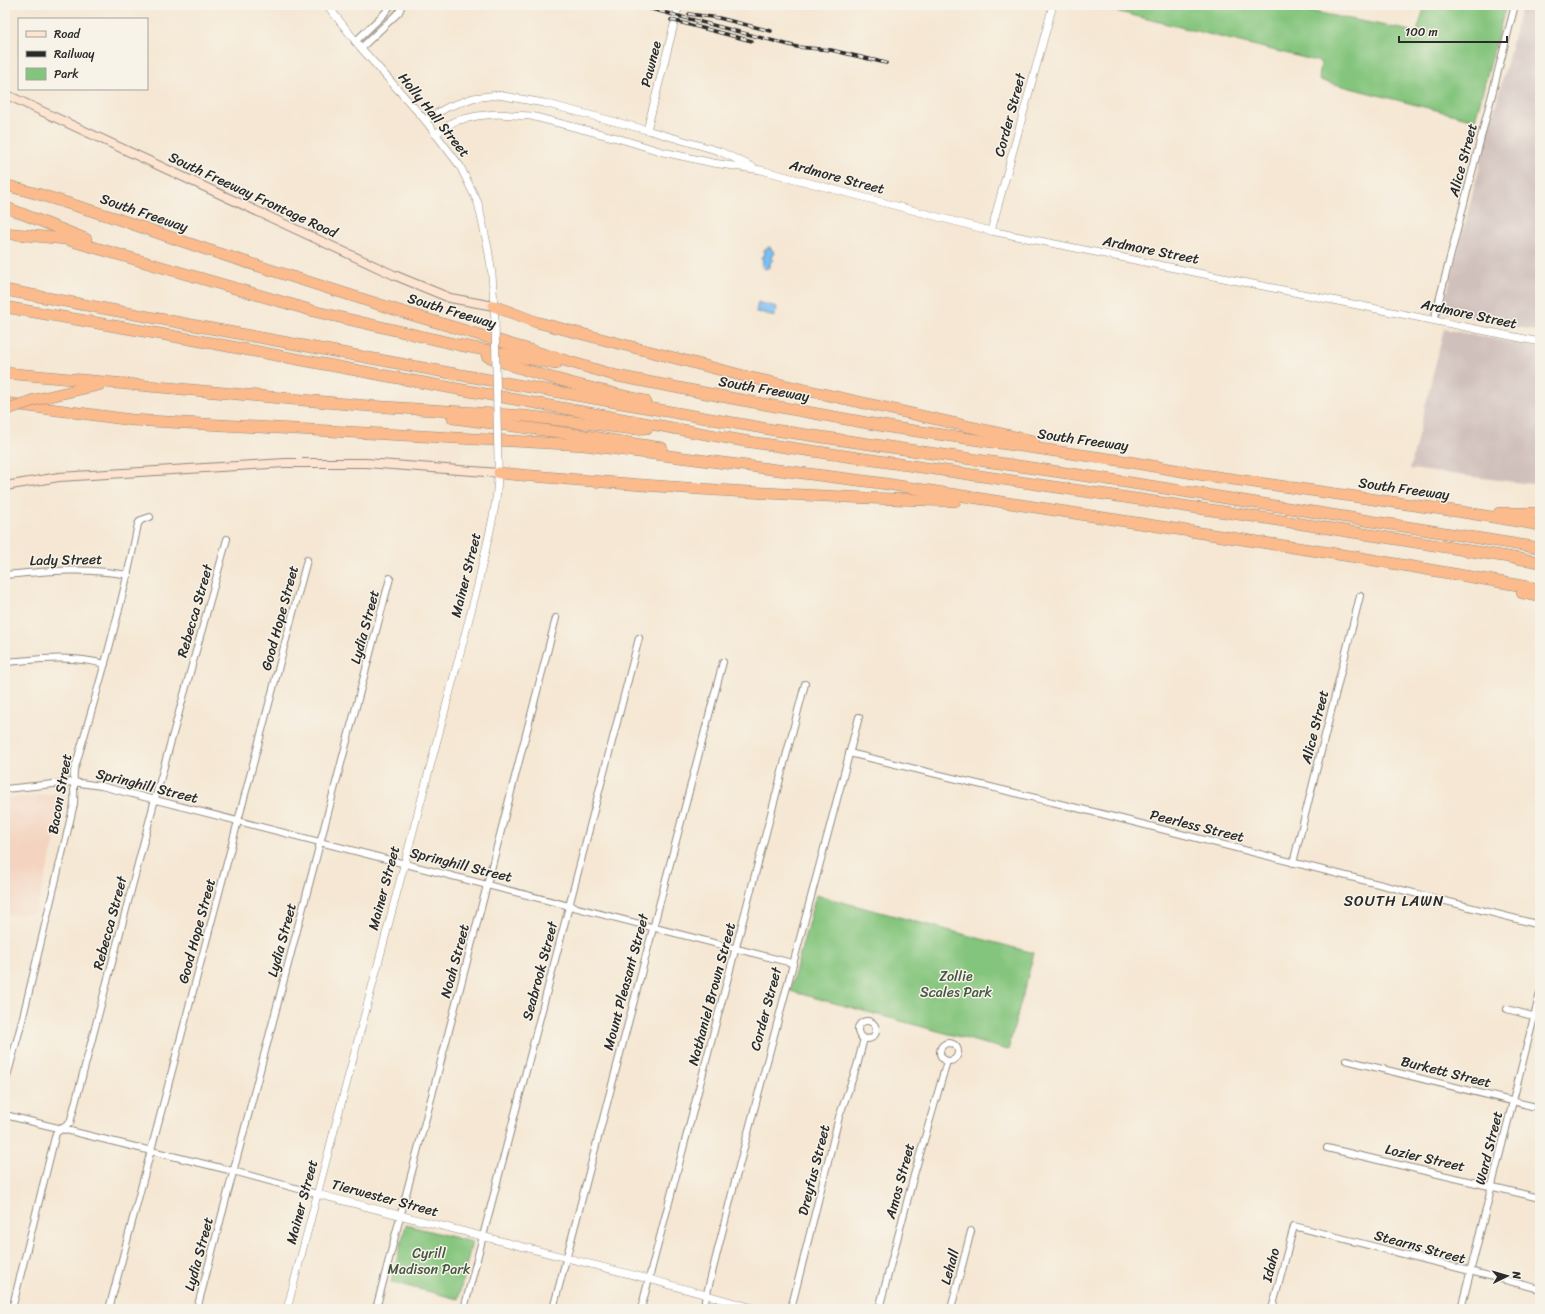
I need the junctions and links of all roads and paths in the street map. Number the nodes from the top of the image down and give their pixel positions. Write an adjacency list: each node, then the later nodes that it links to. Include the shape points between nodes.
1 (327, 5): 7 (street, Holly Hall Street)
2 (391, 5): 7 (street)
3 (402, 5): 8 (street, via 399,12)
4 (680, 5): 13 (street, Pawnee)
5 (1053, 5): 18 (street, Corder Street)
6 (1515, 5): 24 (street, Alice Street)
7 (355, 42): 8 (street, Holly Hall Street)
8 (361, 48): 12 (street, Holly Hall Street)
9 (5, 94): 22 (main road, South Freeway Frontage Road, via 394,275 450,298)
10 (531, 101): 11 (street); 12 (street, Ardmore Street, via 498,95 473,98 448,107); 13 (street, Ardmore Street)
11 (528, 116): 14 (street, Ardmore Street, via 477,116 455,121); 15 (street, Ardmore Street, via 662,152)
12 (425, 120): 14 (street, Holly Hall Street)
13 (647, 130): 15 (street, Ardmore Street, via 719,151)
14 (434, 134): 22 (street, Holly Hall Street, via 460,166 478,203 488,248)
15 (761, 170): 18 (street, Ardmore Street)
16 (5, 185): 28 (highway, South Freeway, via 112,217 406,313)
17 (5, 207): 20 (highway)
18 (992, 231): 24 (street, Ardmore Street)
19 (5, 233): 20 (highway, via 65,239)
20 (150, 264): 26 (highway, via 317,312)
21 (5, 290): 34 (highway)
22 (494, 306): 35 (highway, via 536,322 775,384); 37 (street, Holly Hall Street, bridge)
23 (5, 307): 33 (highway)
24 (1434, 320): 25 (street, Ardmore Street)
25 (1540, 342)
26 (459, 345): 28 (highway); 34 (highway, via 515,368 657,404 752,421)
27 (5, 373): 29 (highway)
28 (618, 376): 35 (highway, South Freeway, via 895,428)
29 (107, 383): 31 (highway); 32 (highway, bridge, via 34,400)
30 (5, 403): 36 (highway, via 132,420 584,446)
31 (369, 406): 33 (highway, via 525,416 633,429); 36 (highway, via 658,447)
32 (5, 410)
33 (666, 427): 47 (highway)
34 (774, 430): 45 (highway)
35 (1124, 461): 40 (highway, South Freeway)
36 (750, 466): 39 (highway)
37 (499, 473): 38 (main road, via 366,463 286,463 59,477); 39 (highway, via 862,498); 68 (street, Mainer Street, via 498,496 490,536)
38 (7, 485)
39 (1000, 502): 48 (highway)
40 (1462, 512): 41 (highway); 43 (highway, South Freeway)
41 (1540, 513)
42 (150, 517): 50 (street, Bacon Street, via 138,524)
43 (1540, 525)
44 (227, 539): 65 (street, Rebecca Street)
45 (1540, 548)
46 (307, 560): 66 (street, Good Hope Street)
47 (1540, 562)
48 (1452, 574): 52 (highway); 54 (highway)
49 (5, 575): 50 (street, Lady Street, via 84,570)
50 (128, 575): 59 (street, Bacon Street)
51 (390, 578): 67 (street, Lydia Street)
52 (1540, 589)
53 (1360, 596): 69 (street, Alice Street)
54 (1540, 597)
55 (556, 618): 70 (street, Noah Street)
56 (638, 638): 71 (street, Seabrook Street)
57 (5, 662): 59 (street, via 69,658)
58 (723, 662): 73 (street, Mount Pleasant Street)
59 (105, 664): 63 (street, Bacon Street)
60 (805, 684): 74 (street, Nathaniel Brown Street)
61 (859, 717): 62 (street, Corder Street)
62 (849, 753): 69 (street, Peerless Street); 75 (street, Corder Street)
63 (73, 782): 64 (street, Springhill Street); 65 (street, Springhill Street); 82 (street, Bacon Street, via 74,804)
64 (5, 789)
65 (155, 799): 66 (street, Springhill Street); 86 (street, Rebecca Street, via 70,1123)
66 (239, 821): 67 (street, Springhill Street); 88 (street, Good Hope Street)
67 (321, 842): 68 (street, Springhill Street); 89 (street, Lydia Street)
68 (404, 863): 70 (street, Springhill Street); 91 (street, Mainer Street)
69 (1293, 863): 72 (street, Peerless Street)
70 (487, 884): 71 (street, Springhill Street); 93 (street, Noah Street)
71 (570, 906): 73 (street, Springhill Street); 96 (street, Seabrook Street)
72 (1540, 925)
73 (653, 927): 74 (street, Springhill Street); 97 (street, Mount Pleasant Street)
74 (736, 948): 75 (street, Springhill Street); 99 (street, Nathaniel Brown Street)
75 (792, 963): 101 (street, Corder Street)
76 (1540, 993): 78 (street, Ward Street)
77 (1507, 1009): 78 (street)
78 (1537, 1017): 83 (street, Ward Street)
79 (864, 1038): 112 (street, Dreyfus Street, via 840,1117)
80 (1346, 1060): 83 (street, Burkett Street)
81 (947, 1061): 113 (street, Amos Street)
82 (5, 1084)
83 (1513, 1101): 84 (street, Burkett Street); 90 (street, Ward Street)
84 (1540, 1108)
85 (5, 1115): 86 (street, Tierwester Street)
86 (63, 1129): 88 (street, Tierwester Street); 102 (street, Rebecca Street, via 56,1133)
87 (1327, 1148): 90 (street, Lozier Street)
88 (151, 1151): 89 (street, Tierwester Street); 103 (street, Good Hope Street)
89 (233, 1171): 91 (street, Tierwester Street); 104 (street, Lydia Street)
90 (1492, 1186): 92 (street, Lozier Street); 98 (street, Ward Street)
91 (317, 1194): 93 (street, Tierwester Street); 105 (street, Mainer Street)
92 (1540, 1198)
93 (400, 1215): 96 (street, Tierwester Street); 106 (street, Noah Street)
94 (1294, 1226): 98 (street, Stearns Street); 115 (street, Idaho)
95 (971, 1231): 114 (street, Lehall)
96 (483, 1237): 97 (street, Tierwester Street); 107 (street, Seabrook Street)
97 (566, 1258): 99 (street, Tierwester Street); 108 (street, Mount Pleasant Street)
98 (1470, 1272): 100 (street, Stearns Street); 116 (street, Ward Street)
99 (649, 1279): 101 (street, Tierwester Street); 109 (street, Nathaniel Brown Street)
100 (1540, 1289)
101 (707, 1296): 110 (street, Corder Street); 111 (street, Tierwester Street)
102 (12, 1309)
103 (110, 1309)
104 (196, 1309)
105 (287, 1309)
106 (376, 1309)
107 (464, 1309)
108 (553, 1309)
109 (641, 1309)
110 (703, 1309)
111 (757, 1309)
112 (791, 1309)
113 (879, 1309)
114 (951, 1309)
115 (1272, 1309)
116 (1461, 1309)

